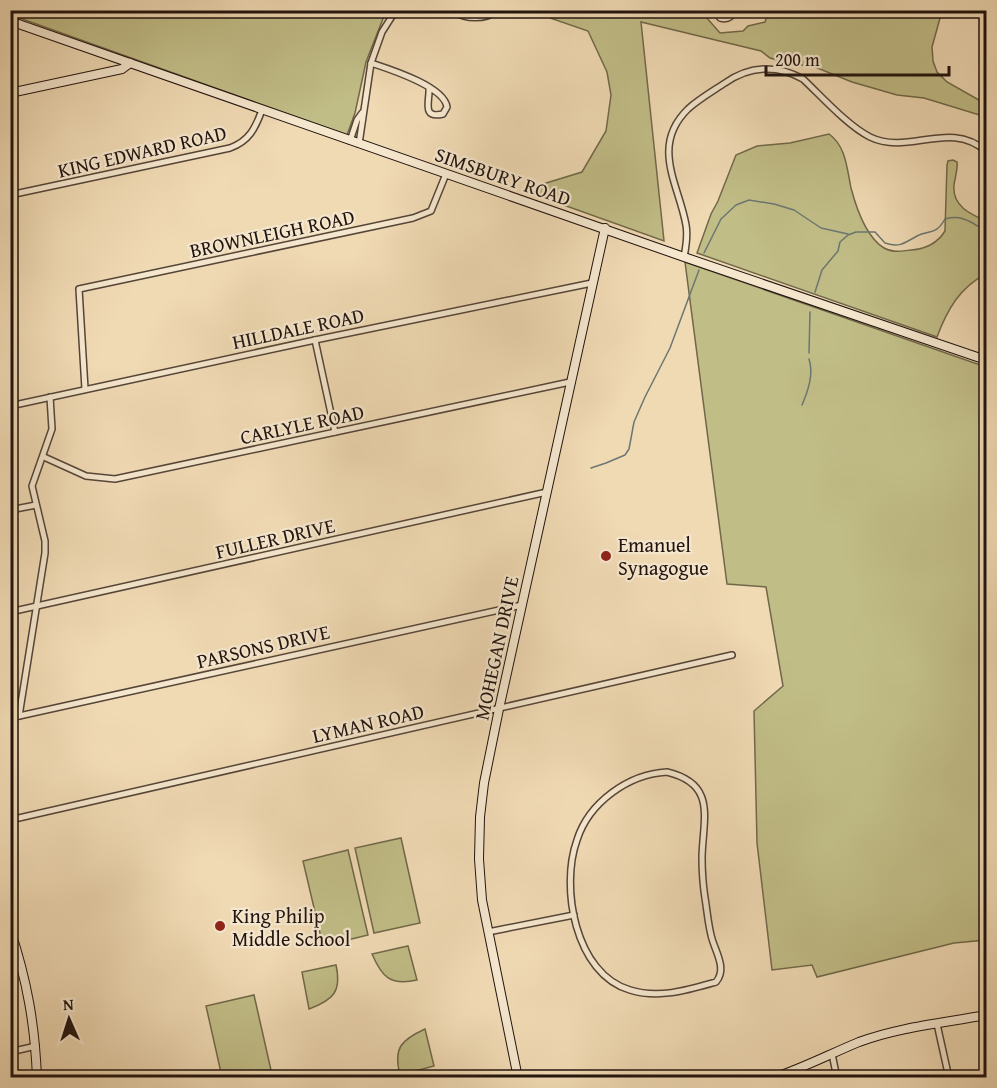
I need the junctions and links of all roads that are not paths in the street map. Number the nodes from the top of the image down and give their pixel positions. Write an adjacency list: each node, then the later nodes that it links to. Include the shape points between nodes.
1 (396, 10): 8 (street, via 382,32)
2 (450, 10): 3 (street, via 477,18)
3 (500, 10)
4 (715, 10): 5 (street, via 720,18 726,19)
5 (735, 10)
6 (10, 21): 7 (street, SIMSBURY ROAD)
7 (130, 63): 10 (street, via 122,69); 11 (street, SIMSBURY ROAD)
8 (371, 63): 9 (street); 12 (street, via 364,120)
9 (429, 88): 9 (street, via 446,101 443,114 429,112)
10 (10, 93)
11 (261, 110): 12 (street, SIMSBURY ROAD); 15 (street, KING EDWARD ROAD, via 250,136 230,148)
12 (355, 142): 14 (street, SIMSBURY ROAD)
13 (987, 151): 17 (street, via 956,137 905,143 870,137 795,74 759,69 741,73 687,110 672,132 668,163 687,228)
14 (446, 174): 16 (street, SIMSBURY ROAD); 22 (street, BROWNLEIGH ROAD, via 431,211 413,218 79,289)
15 (10, 195)
16 (605, 228): 17 (street, SIMSBURY ROAD); 18 (street, MOHEGAN DRIVE)
17 (684, 257): 20 (street, SIMSBURY ROAD)
18 (592, 283): 19 (street, HILLDALE ROAD); 21 (street, MOHEGAN DRIVE)
19 (315, 340): 22 (street, HILLDALE ROAD); 25 (street)
20 (987, 360)
21 (570, 382): 25 (street, CARLYLE ROAD); 27 (street, MOHEGAN DRIVE)
22 (86, 389): 23 (street, HILLDALE ROAD)
23 (50, 397): 24 (street, HILLDALE ROAD); 26 (street, via 52,429)
24 (10, 406)
25 (335, 432): 26 (street, CARLYLE ROAD, via 115,479 86,476)
26 (44, 457): 28 (street, via 32,486)
27 (547, 492): 30 (street, MOHEGAN DRIVE); 31 (street, FULLER DRIVE)
28 (36, 505): 29 (street); 31 (street, via 45,547)
29 (10, 510)
30 (522, 604): 34 (street, MOHEGAN DRIVE); 35 (street, PARSONS DRIVE)
31 (37, 606): 32 (street, FULLER DRIVE); 35 (street)
32 (10, 612)
33 (732, 655): 34 (street, LYMAN ROAD)
34 (499, 709): 37 (street, LYMAN ROAD); 40 (street, MOHEGAN DRIVE, via 480,817 479,859)
35 (19, 716): 36 (street, PARSONS DRIVE)
36 (10, 718)
37 (10, 820)
38 (574, 915): 38 (street, via 572,856 577,837 599,804 621,786 653,772 675,774 693,782 705,808 702,858 720,978 671,993 628,990 613,982 593,962 582,944); 40 (street)
39 (10, 929): 43 (street, via 29,990)
40 (488, 932): 47 (street, MOHEGAN DRIVE)
41 (987, 1016): 42 (street)
42 (937, 1024): 45 (street, via 883,1035); 50 (street)
43 (36, 1046): 44 (street); 46 (street)
44 (10, 1052)
45 (832, 1054): 48 (street); 49 (street)
46 (37, 1077)
47 (518, 1077)
48 (773, 1077)
49 (837, 1077)
50 (949, 1077)

